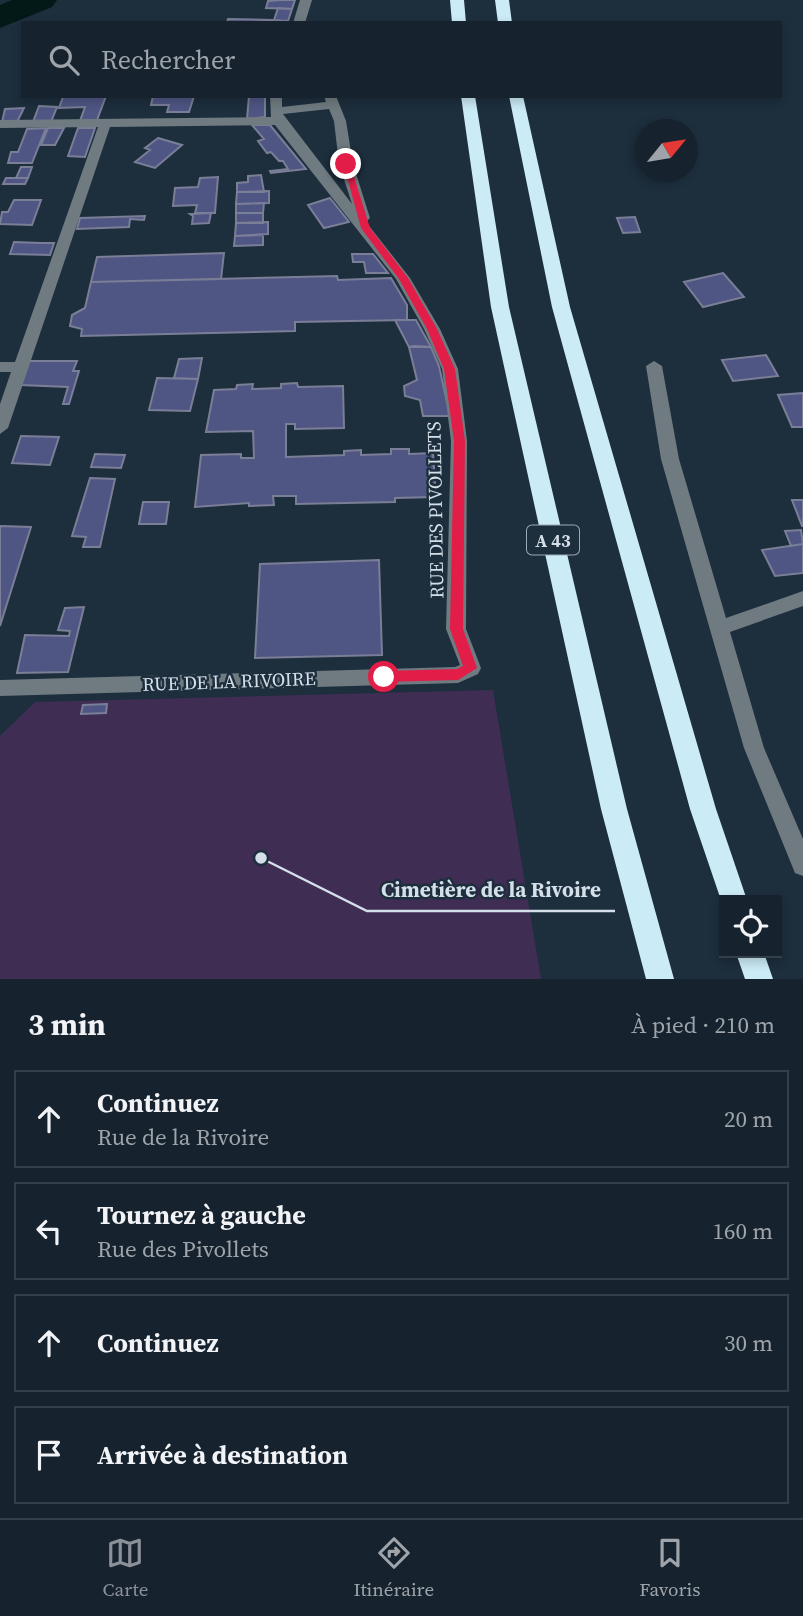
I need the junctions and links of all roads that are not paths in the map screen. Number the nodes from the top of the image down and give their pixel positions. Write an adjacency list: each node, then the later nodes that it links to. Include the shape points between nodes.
1 (306, 0): 4 (street)
2 (457, 0): 5 (highway)
3 (502, 0): 6 (highway)
4 (300, 21)
5 (459, 21)
6 (505, 21)
7 (468, 98): 25 (highway, A 43, via 500,307 614,809)
8 (516, 98): 23 (highway, via 561,307)
9 (331, 101): 10 (street); 13 (street)
10 (277, 109): 12 (street); 13 (street, RUE DES PIVOLLETS)
11 (0, 124): 12 (street)
12 (104, 124): 16 (street)
13 (366, 228): 20 (street, RUE DES PIVOLLETS, via 403,278 450,369 459,441 456,629 471,668)
14 (654, 366): 19 (street, via 670,459)
15 (0, 367): 16 (street)
16 (20, 367): 17 (street)
17 (0, 428)
18 (803, 598): 19 (street)
19 (719, 627): 22 (street, via 754,748)
20 (458, 675): 21 (street, RUE DE LA RIVOIRE)
21 (0, 688)
22 (803, 866)
23 (731, 895)
24 (752, 958): 26 (highway)
25 (660, 979)
26 (759, 979)

